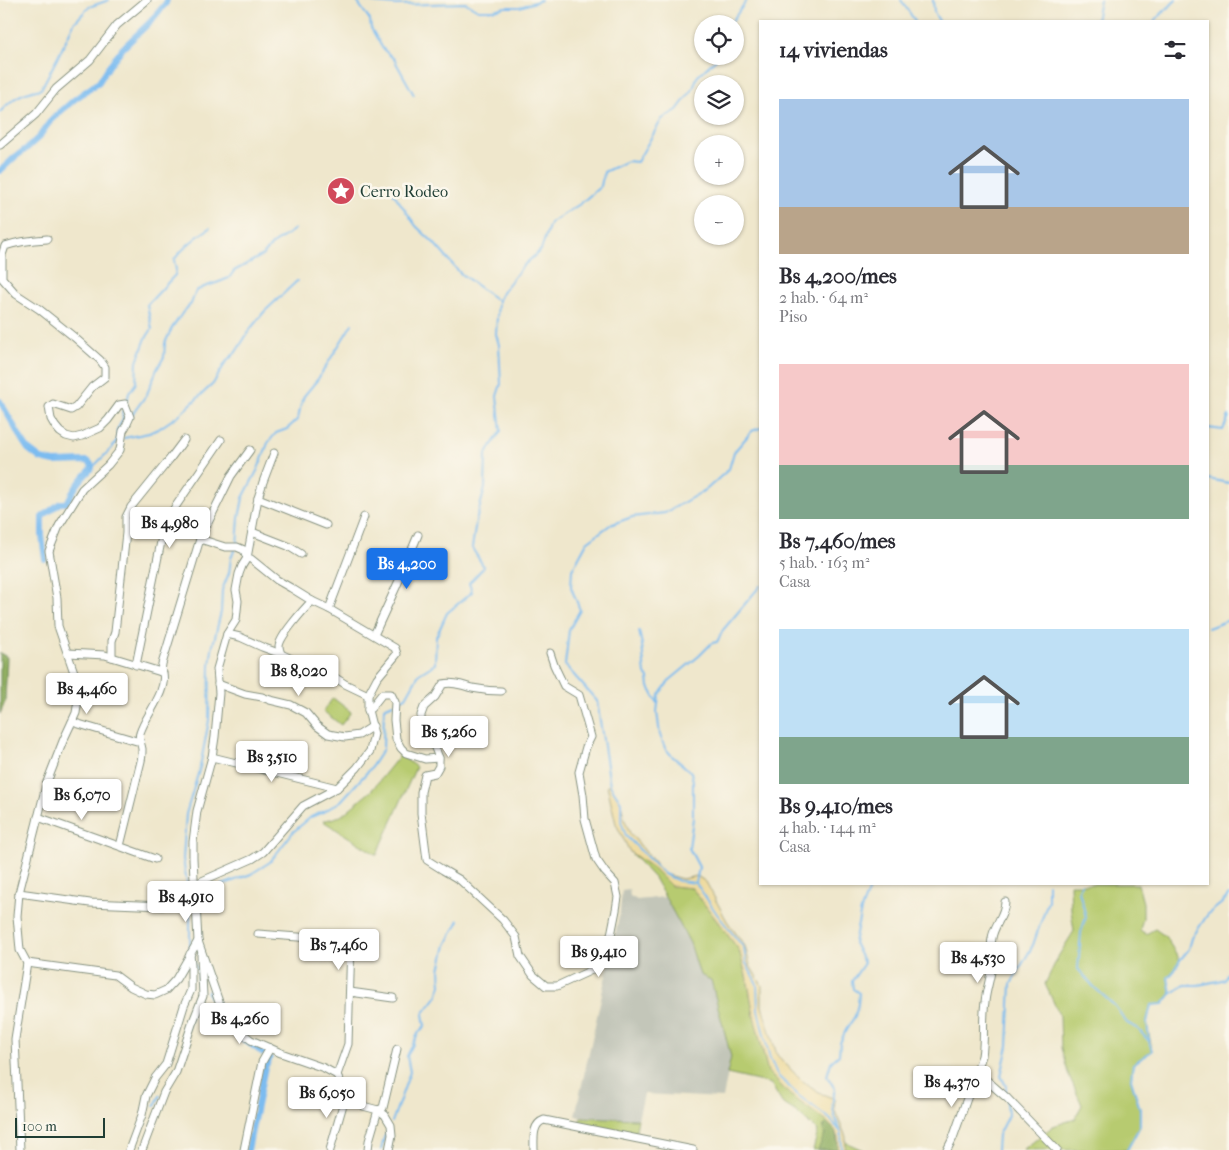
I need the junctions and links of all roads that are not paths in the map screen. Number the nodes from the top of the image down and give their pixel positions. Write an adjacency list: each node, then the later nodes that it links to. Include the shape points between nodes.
1 (147, 0): 2 (street, via 117,25 90,60)
2 (0, 145)
3 (47, 239): 20 (street, via 5,246 2,278 16,294 74,337 105,368 105,377 76,407 70,410 53,404 49,407 51,419 60,432 74,438 100,428 118,405 125,404 130,417 123,431 120,450 82,489 59,526 49,551 58,626)
4 (184, 440): 23 (street, via 126,517)
5 (221, 440): 24 (street, via 165,522)
6 (250, 450): 13 (street, via 232,476)
7 (274, 453): 8 (street)
8 (258, 498): 10 (street); 11 (street)
9 (364, 517): 17 (street)
10 (326, 526)
11 (252, 532): 14 (street); 15 (street)
12 (418, 534): 19 (street)
13 (200, 539): 15 (street, via 225,547 237,547 244,550); 25 (street)
14 (301, 554)
15 (248, 558): 16 (street); 18 (street, via 239,574 236,620)
16 (312, 601): 17 (street); 22 (street, via 282,639 279,646)
17 (329, 608): 19 (street)
18 (227, 634): 22 (street); 26 (street, via 217,669)
19 (374, 636): 28 (street, via 395,648 397,654)
20 (68, 653): 23 (street); 30 (street, via 78,684 76,713)
21 (550, 653): 34 (street, via 564,686 579,695 591,737 579,772 585,819 596,859 615,883 618,897 607,954 594,969 557,986 546,986 533,975 520,956 516,937 502,920 460,880 427,860 421,792 425,774 435,773)
22 (281, 654): 28 (street, via 328,673)
23 (112, 657): 24 (street)
24 (136, 665): 25 (street)
25 (161, 672): 32 (street, via 164,685 142,728)
26 (218, 684): 31 (street, via 291,705 306,713 328,734 359,735); 33 (street)
27 (501, 691): 34 (street, via 442,684 421,715 421,725)
28 (368, 695): 29 (street)
29 (368, 710): 31 (street); 34 (street, via 382,694 391,694 395,702 396,740 401,748 425,759)
30 (72, 722): 32 (street); 36 (street, via 47,782)
31 (372, 726): 35 (street, via 374,734 370,751)
32 (140, 742): 37 (street, via 141,761)
33 (212, 757): 35 (street); 39 (street, via 197,811 193,842)
34 (439, 758)
35 (337, 788): 39 (street, via 303,806 263,852)
36 (38, 817): 37 (street); 40 (street)
37 (120, 846): 38 (street)
38 (155, 859)
39 (196, 884): 44 (street)
40 (19, 893): 42 (street, via 90,903); 47 (street, via 20,950)
41 (1005, 902): 52 (street, via 992,936 984,1047)
42 (163, 906)
43 (258, 934): 48 (street, via 351,941)
44 (198, 941): 45 (street); 46 (street)
45 (201, 950): 50 (street, via 220,1005 241,1032); 58 (street, via 203,996 176,1072 164,1092)
46 (190, 954): 47 (street, via 166,990 155,994 146,994 131,987 115,975); 57 (street, via 191,990 166,1064 146,1096)
47 (26, 964): 56 (street, via 15,1039)
48 (350, 992): 49 (street); 53 (street, via 348,1044)
49 (393, 998)
50 (270, 1048): 53 (street); 59 (street, via 262,1062)
51 (397, 1050): 55 (street, via 383,1108)
52 (976, 1071): 65 (street); 66 (street)
53 (337, 1075): 54 (street)
54 (346, 1094): 55 (street, via 362,1106); 60 (street)
55 (378, 1110): 61 (street); 62 (street, via 386,1115 391,1125)
56 (20, 1150)
57 (129, 1150)
58 (142, 1150)
59 (244, 1150)
60 (330, 1150)
61 (368, 1150)
62 (389, 1150)
63 (534, 1150): 64 (street, via 535,1125 544,1120)
64 (693, 1150)
65 (947, 1150)
66 (1057, 1150)

